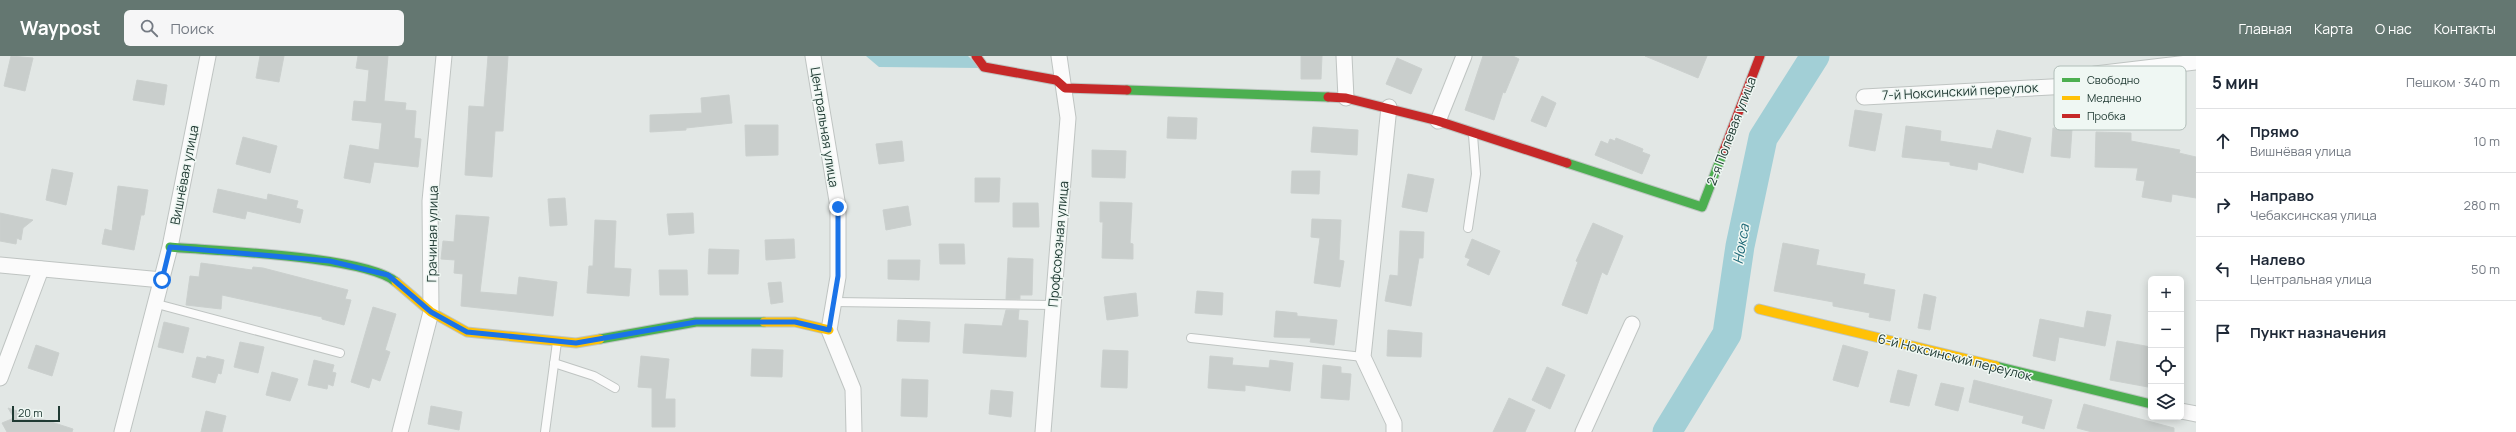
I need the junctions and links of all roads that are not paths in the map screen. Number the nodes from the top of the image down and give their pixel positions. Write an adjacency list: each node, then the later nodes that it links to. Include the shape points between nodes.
1 (208, 56): 19 (street, Вишнёвая улица)
2 (444, 56): 27 (street, Грачиная улица, via 430,201)
3 (813, 56): 23 (street, Центральная улица, via 838,207 838,276)
4 (976, 56): 12 (street, via 984,67 1056,80)
5 (1059, 56): 12 (street, Профсоюзная улица)
6 (1344, 56): 14 (street)
7 (1464, 56): 16 (street)
8 (1760, 56): 17 (street, 2-я Полевая улица, via 1702,207)
9 (2196, 62): 10 (street, 7-й Ноксинский переулок)
10 (2163, 66)
11 (2054, 87): 13 (street, 7-й Ноксинский переулок)
12 (1065, 88): 14 (street); 25 (street, Профсоюзная улица, via 1068,118)
13 (1864, 97)
14 (1346, 98): 15 (street)
15 (1389, 107): 16 (street); 33 (street)
16 (1438, 121): 17 (street)
17 (1473, 133): 18 (lane, via 1476,174)
18 (1468, 228)
19 (170, 247): 22 (street, Вишнёвая улица); 27 (street, via 330,261 388,275)
20 (0, 265): 21 (street)
21 (41, 269): 22 (street); 35 (street)
22 (162, 280): 24 (street, Вишнёвая улица)
23 (834, 302): 25 (lane); 29 (street, Центральная улица)
24 (157, 304): 32 (lane); 40 (street, Вишнёвая улица)
25 (1053, 305): 44 (street, Профсоюзная улица)
26 (1759, 309): 37 (street, 6-й Ноксинский переулок)
27 (431, 312): 31 (street, via 467,332); 41 (street, Грачиная улица)
28 (1632, 324): 46 (street)
29 (829, 330): 31 (street, via 795,322 696,322 576,343); 43 (street, via 853,389)
30 (1191, 338): 33 (lane)
31 (557, 341): 34 (lane)
32 (340, 353)
33 (1363, 357): 45 (street, via 1394,423)
34 (554, 363): 36 (lane, via 594,376); 42 (lane)
35 (0, 378)
36 (615, 388)
37 (2148, 403)
38 (2184, 412): 39 (street)
39 (2196, 414)
40 (122, 432)
41 (400, 432)
42 (546, 432)
43 (854, 432)
44 (1043, 432)
45 (1394, 432)
46 (1582, 432)

